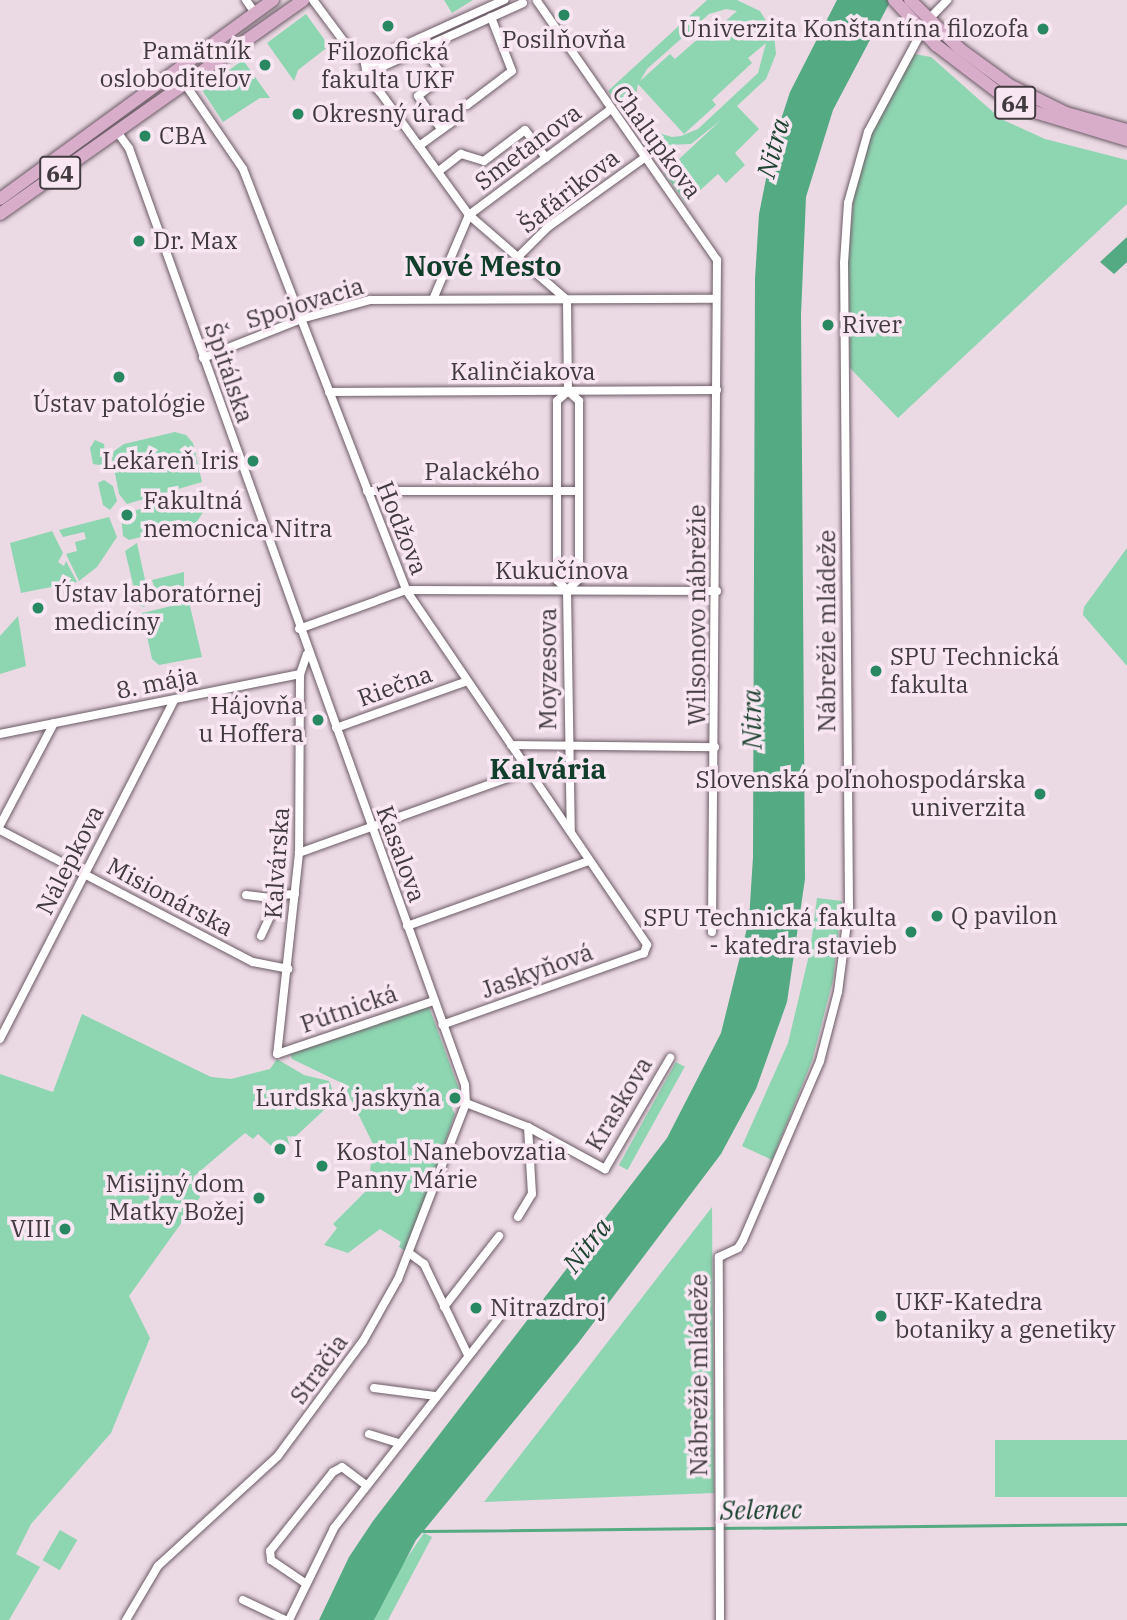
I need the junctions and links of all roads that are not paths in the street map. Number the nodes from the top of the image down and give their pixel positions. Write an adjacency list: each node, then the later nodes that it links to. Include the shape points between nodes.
1 (246, 0): 9 (street)
2 (273, 0): 9 (main road, 64)
3 (303, 0): 12 (main road, 64)
4 (313, 0): 14 (street)
5 (504, 0): 14 (street)
6 (947, 0): 11 (street, Nábrežie mládeže)
7 (530, 2): 10 (street); 19 (street, Chalupkova)
8 (901, 2): 11 (main road, 64)
9 (255, 13): 12 (main road); 21 (main road, 64)
10 (491, 17): 13 (street); 18 (street, via 512,71)
11 (925, 25): 23 (main road, 64, via 1020,91 1066,113); 25 (main road, 64, via 952,59 1014,102); 98 (street, Nábrežie mládeže, via 868,132 848,202 844,263 849,907 838,992 820,1061 743,1240 738,1248 719,1257)
12 (264, 27): 16 (main road, 64)
13 (423, 47): 15 (street); 22 (street, via 443,76 418,96)
14 (365, 63): 15 (street); 17 (street, via 367,76)
15 (379, 68): 17 (street)
16 (185, 84): 24 (main road, 64); 37 (street, Hodžova, via 243,169)
17 (380, 92): 26 (street)
18 (467, 105)
19 (610, 110): 27 (street, Smetanova); 28 (street, Chalupkova)
20 (455, 120): 22 (street)
21 (110, 121): 24 (main road); 30 (main road, 64)
22 (442, 129): 26 (street)
23 (1127, 130)
24 (118, 133): 31 (main road, 64); 38 (street, Špitálska, via 130,148)
25 (1127, 140)
26 (419, 146): 29 (street)
27 (546, 158): 29 (street, via 525,130 484,161 461,155); 32 (street, Smetanova)
28 (644, 158): 33 (street, Šafárikova, via 548,227); 35 (street, Chalupkova, via 717,260)
29 (439, 171): 32 (street)
30 (0, 199)
31 (0, 214)
32 (469, 215): 33 (street); 34 (street)
33 (519, 256): 36 (street)
34 (434, 297): 36 (street, Spojovacia); 37 (street, Spojovacia, via 370,300)
35 (715, 299): 36 (street, Spojovacia); 39 (street, Wilsonovo nábrežie)
36 (567, 300): 40 (street, Moyzesova)
37 (301, 319): 38 (street, Spojovacia); 41 (street, Hodžova)
38 (204, 358): 48 (street, Špitálska)
39 (717, 390): 40 (street, Kalinčiakova); 47 (street, Wilsonovo nábrežie)
40 (568, 391): 41 (street, Kalinčiakova); 43 (street, Moyzesova, via 579,401); 44 (street, Moyzesova, via 557,401)
41 (329, 392): 42 (street, Hodžova)
42 (366, 491): 44 (street, Palackého); 45 (street, Hodžova)
43 (579, 491): 44 (street, Palackého); 46 (street, Moyzesova, via 579,579)
44 (556, 492): 46 (street, Moyzesova, via 557,580)
45 (406, 590): 46 (street, Kukučínova); 48 (street); 51 (street, Hodžova)
46 (567, 590): 47 (street, Kukučínova); 56 (street, Moyzesova)
47 (717, 591): 58 (street, Wilsonovo nábrežie)
48 (299, 629): 49 (street, Kasalova)
49 (307, 653): 50 (street); 54 (street, Kasalova)
50 (300, 674): 52 (street, 8. mája); 64 (street, Kalvárska)
51 (467, 681): 54 (street, Riečna); 57 (street, Hodžova)
52 (174, 700): 53 (street, 8. mája); 66 (street, Nálepkova)
53 (54, 723): 55 (street, 8. mája); 60 (street)
54 (336, 728): 61 (street, Kasalova)
55 (0, 734)
56 (568, 744): 57 (street); 58 (street); 63 (street, Moyzesova)
57 (511, 745): 59 (street, Hodžova)
58 (715, 747): 71 (street, Wilsonovo nábrežie)
59 (529, 770): 61 (street); 63 (street, Hodžova)
60 (0, 825)
61 (371, 827): 64 (street); 70 (street, Kasalova)
62 (0, 830): 66 (street, Misionárska)
63 (570, 832): 65 (street, Hodžova)
64 (299, 853): 67 (street, Kalvárska)
65 (589, 861): 70 (street); 73 (street, Hodžova, via 647,945)
66 (84, 874): 74 (street, Misionárska, via 253,962); 77 (street, Nálepkova)
67 (295, 894): 69 (street); 74 (street, Kalvárska)
68 (246, 895): 69 (street)
69 (279, 899): 72 (street)
70 (407, 926): 75 (street, Kasalova)
71 (712, 932)
72 (261, 936)
73 (644, 953): 76 (street, Jaskyňová)
74 (288, 969): 78 (street, Kalvárska)
75 (434, 1001): 76 (street, Kasalova); 78 (street, Pútnická)
76 (442, 1025): 80 (street, Kasalova)
77 (0, 1039)
78 (277, 1054)
79 (670, 1058): 82 (street, Kraskova, via 604,1169)
80 (465, 1092): 81 (street, Stračia)
81 (466, 1103): 82 (street, Kraskova); 85 (street, Stračia)
82 (528, 1127): 83 (street, via 532,1194)
83 (518, 1217)
84 (499, 1236): 86 (street)
85 (409, 1252): 86 (street, via 424,1264); 96 (street, Stračia, via 381,1313 314,1410 248,1485 158,1566)
86 (444, 1307): 88 (street)
87 (505, 1310): 88 (street)
88 (468, 1356): 90 (street)
89 (374, 1388): 90 (street)
90 (436, 1396): 92 (street)
91 (369, 1434): 92 (street)
92 (399, 1443): 93 (street)
93 (366, 1485): 94 (street, via 334,1528); 94 (street, via 342,1467 333,1472 270,1551 271,1560)
94 (305, 1583): 97 (street)
95 (243, 1600): 97 (street)
96 (126, 1620)
97 (287, 1620)
98 (720, 1620)

